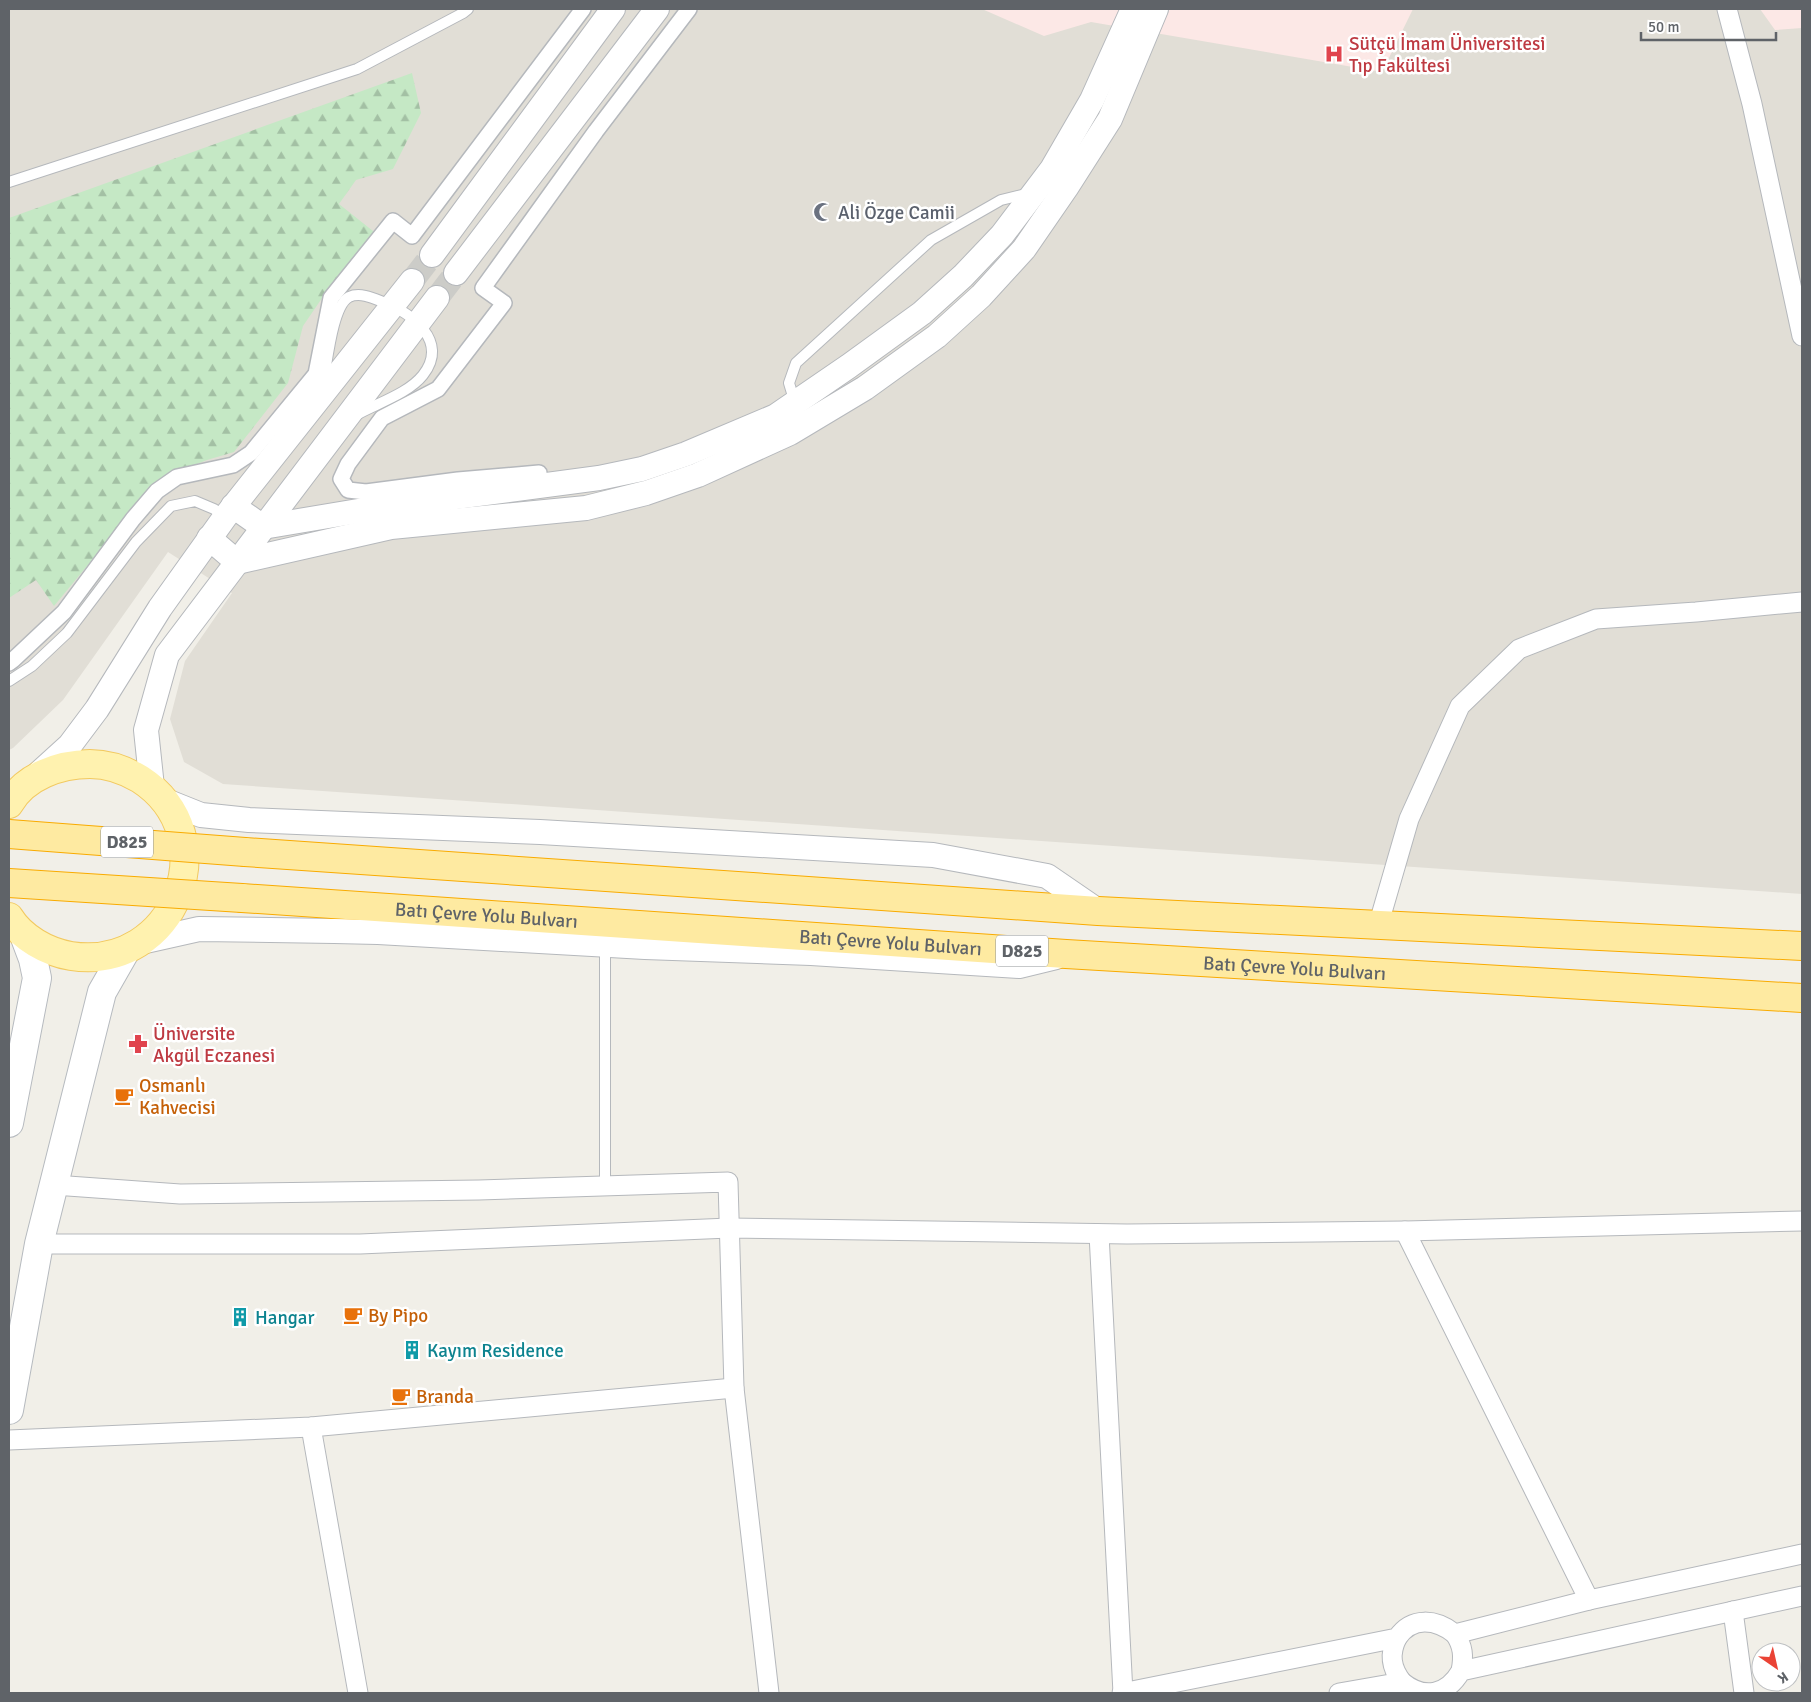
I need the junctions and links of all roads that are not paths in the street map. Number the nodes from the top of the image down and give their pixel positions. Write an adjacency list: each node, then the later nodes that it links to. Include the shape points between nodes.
1 (468, 9): 9 (lane, via 357,69)
2 (583, 9): 27 (street, via 412,236 393,221 332,298 316,374 251,453 233,465 177,477 157,490 64,612)
3 (614, 9): 11 (street)
4 (656, 9): 12 (street)
5 (689, 9): 21 (street, via 482,288 504,303 438,389 382,418 348,464 341,479 348,490 366,492)
6 (1133, 9): 10 (street, via 1092,100 1052,169)
7 (1156, 9): 19 (street, via 1110,119 1024,249 981,296 937,336 865,388)
8 (1727, 9): 17 (street, via 1752,104)
9 (9, 182)
10 (1034, 192): 19 (street, via 1002,234 963,276); 19 (lane, via 1000,200 931,240 796,363 789,383)
11 (432, 255)
12 (456, 273)
13 (412, 281): 15 (street)
14 (437, 298): 16 (street)
15 (392, 306): 16 (lane); 18 (street); 18 (lane, via 360,295 349,297 342,305 331,338)
16 (418, 323): 20 (street); 20 (lane, via 426,333 432,355 422,377 391,398)
17 (1802, 332)
18 (320, 398): 22 (street)
19 (799, 414): 23 (street, via 776,416 642,469); 25 (street, via 790,433 698,475 646,493 586,508 392,527)
20 (344, 421): 23 (street)
21 (539, 473)
22 (229, 511): 23 (street); 24 (street); 28 (lane, via 195,501 172,506 136,542 67,633 32,666)
23 (263, 527): 25 (street)
24 (209, 538): 25 (street); 30 (street, via 70,745)
25 (237, 562): 29 (street, via 167,655 146,730)
26 (1802, 602): 35 (street, via 1596,619 1519,649 1460,706 1409,819)
27 (9, 663)
28 (9, 681)
29 (159, 794): 30 (main road, via 128,772 102,764 74,764 47,772); 33 (street, via 201,816 249,820 933,854 1047,876); 37 (main road, via 180,830 185,861 180,892 164,920)
30 (13, 797)
31 (9, 834): 33 (highway, D825, bridge)
32 (9, 883): 39 (highway, Batı Çevre Yolu Bulvarı / D825, bridge)
33 (1098, 911): 35 (highway, D825)
34 (14, 924): 37 (main road, via 42,947 62,955 105,956); 41 (main road, via 33,959 37,978)
35 (1378, 926): 38 (highway, D825)
36 (605, 945): 37 (street, via 378,932 198,929); 39 (street, via 1019,966); 43 (lane)
37 (134, 946): 42 (main road, via 102,992)
38 (1802, 946)
39 (1066, 954): 40 (highway, Batı Çevre Yolu Bulvarı / D825)
40 (1802, 998)
41 (9, 1122)
42 (54, 1185): 43 (street, via 180,1194); 48 (main road)
43 (605, 1186): 45 (street, via 728,1182)
44 (1802, 1221): 46 (street)
45 (729, 1228): 47 (street); 48 (street, via 360,1244); 49 (street)
46 (1405, 1231): 47 (street); 55 (street)
47 (1099, 1234): 63 (street)
48 (39, 1244): 50 (main road)
49 (734, 1388): 51 (street); 62 (street)
50 (9, 1410)
51 (311, 1428): 52 (street); 61 (street)
52 (9, 1440)
53 (1802, 1554): 55 (street)
54 (1802, 1596): 56 (street)
55 (1588, 1600): 57 (street)
56 (1733, 1611): 59 (street); 66 (street)
57 (1455, 1634): 58 (street, via 1434,1622 1421,1622 1409,1627); 59 (street, via 1463,1651)
58 (1398, 1638): 60 (street, via 1392,1664); 63 (street)
59 (1459, 1681): 65 (street, via 1441,1690)
60 (1402, 1682): 64 (street); 65 (street)
61 (358, 1693)
62 (769, 1693)
63 (1123, 1693)
64 (1338, 1693)
65 (1420, 1693)
66 (1744, 1693)

